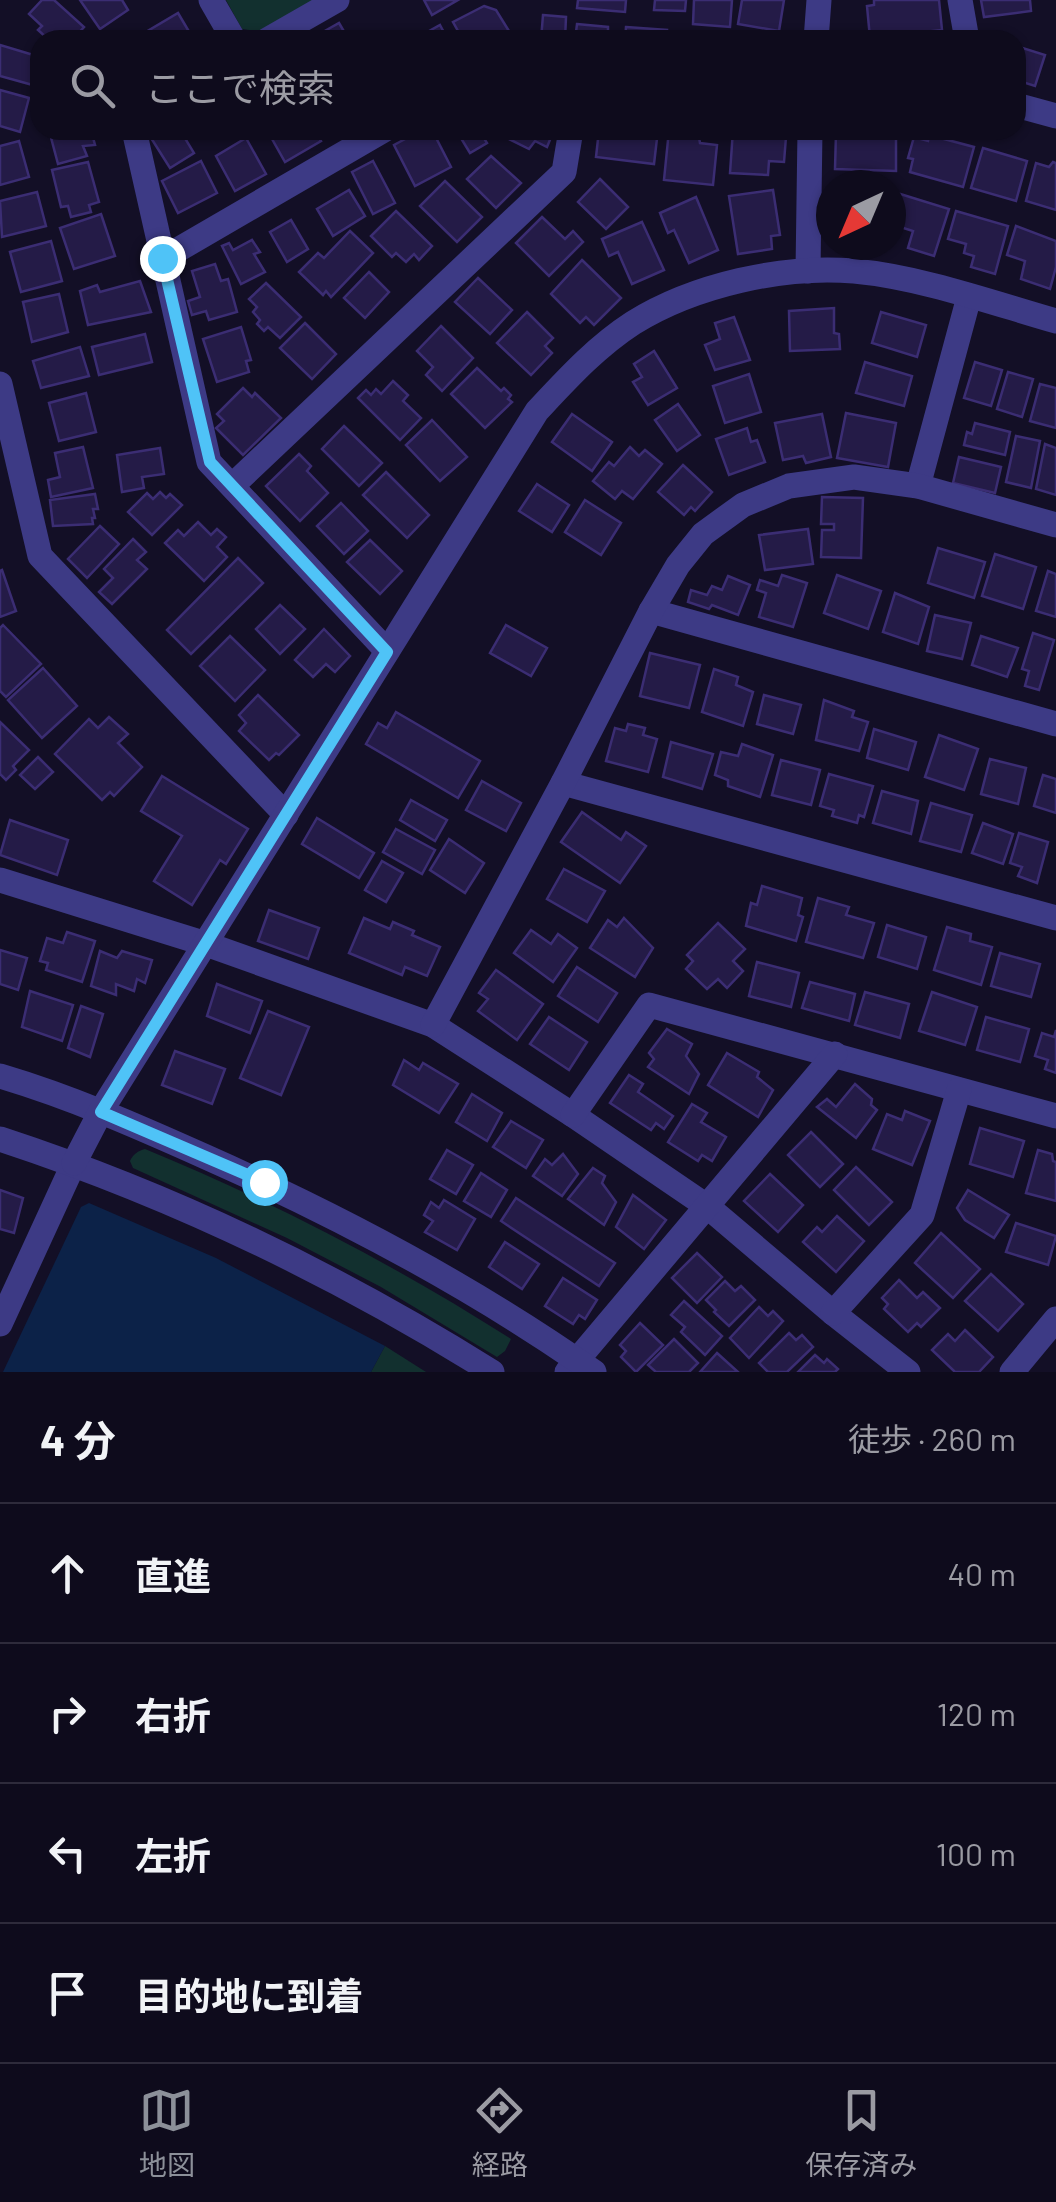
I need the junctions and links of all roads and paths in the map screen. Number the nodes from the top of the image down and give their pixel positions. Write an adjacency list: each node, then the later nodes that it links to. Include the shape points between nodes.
1 (211, 0): 5 (street)
2 (337, 0): 6 (street)
3 (819, 0): 7 (street)
4 (960, 0): 8 (street)
5 (228, 30)
6 (284, 30)
7 (817, 30)
8 (965, 30)
9 (1026, 108): 10 (street)
10 (1056, 116)
11 (136, 140): 15 (street)
12 (367, 140): 15 (street)
13 (569, 140): 20 (street, via 564,172)
14 (810, 140): 16 (street)
15 (162, 258): 20 (street, via 210,462)
16 (808, 271): 17 (street, via 855,271); 24 (street, via 752,277 684,298 634,323 582,362 537,411)
17 (969, 297): 18 (street); 21 (street)
18 (1056, 321)
19 (0, 384): 27 (street, via 40,556)
20 (233, 485): 24 (street)
21 (918, 486): 22 (street); 23 (street, via 854,478 789,486 744,505 704,534)
22 (1056, 526)
23 (651, 611): 25 (street); 26 (street)
24 (387, 652): 27 (street)
25 (1056, 724)
26 (563, 783): 29 (street); 31 (street)
27 (286, 816): 30 (street)
28 (0, 880): 30 (street)
29 (1056, 918)
30 (206, 944): 31 (street); 35 (street)
31 (433, 1024): 36 (street)
32 (835, 1054): 34 (street); 36 (street, via 649,1006); 40 (street)
33 (0, 1076): 35 (street)
34 (959, 1090): 37 (street); 41 (street, via 922,1214)
35 (101, 1112): 39 (street); 44 (street, via 340,1220)
36 (573, 1115): 40 (street)
37 (1056, 1116)
38 (0, 1139): 39 (street)
39 (74, 1163): 43 (street); 45 (street, via 315,1269)
40 (708, 1207): 41 (street); 44 (street)
41 (832, 1313): 46 (street)
42 (1056, 1320): 47 (street)
43 (0, 1324)
44 (579, 1368)
45 (492, 1372)
46 (908, 1372)
47 (1012, 1372)

